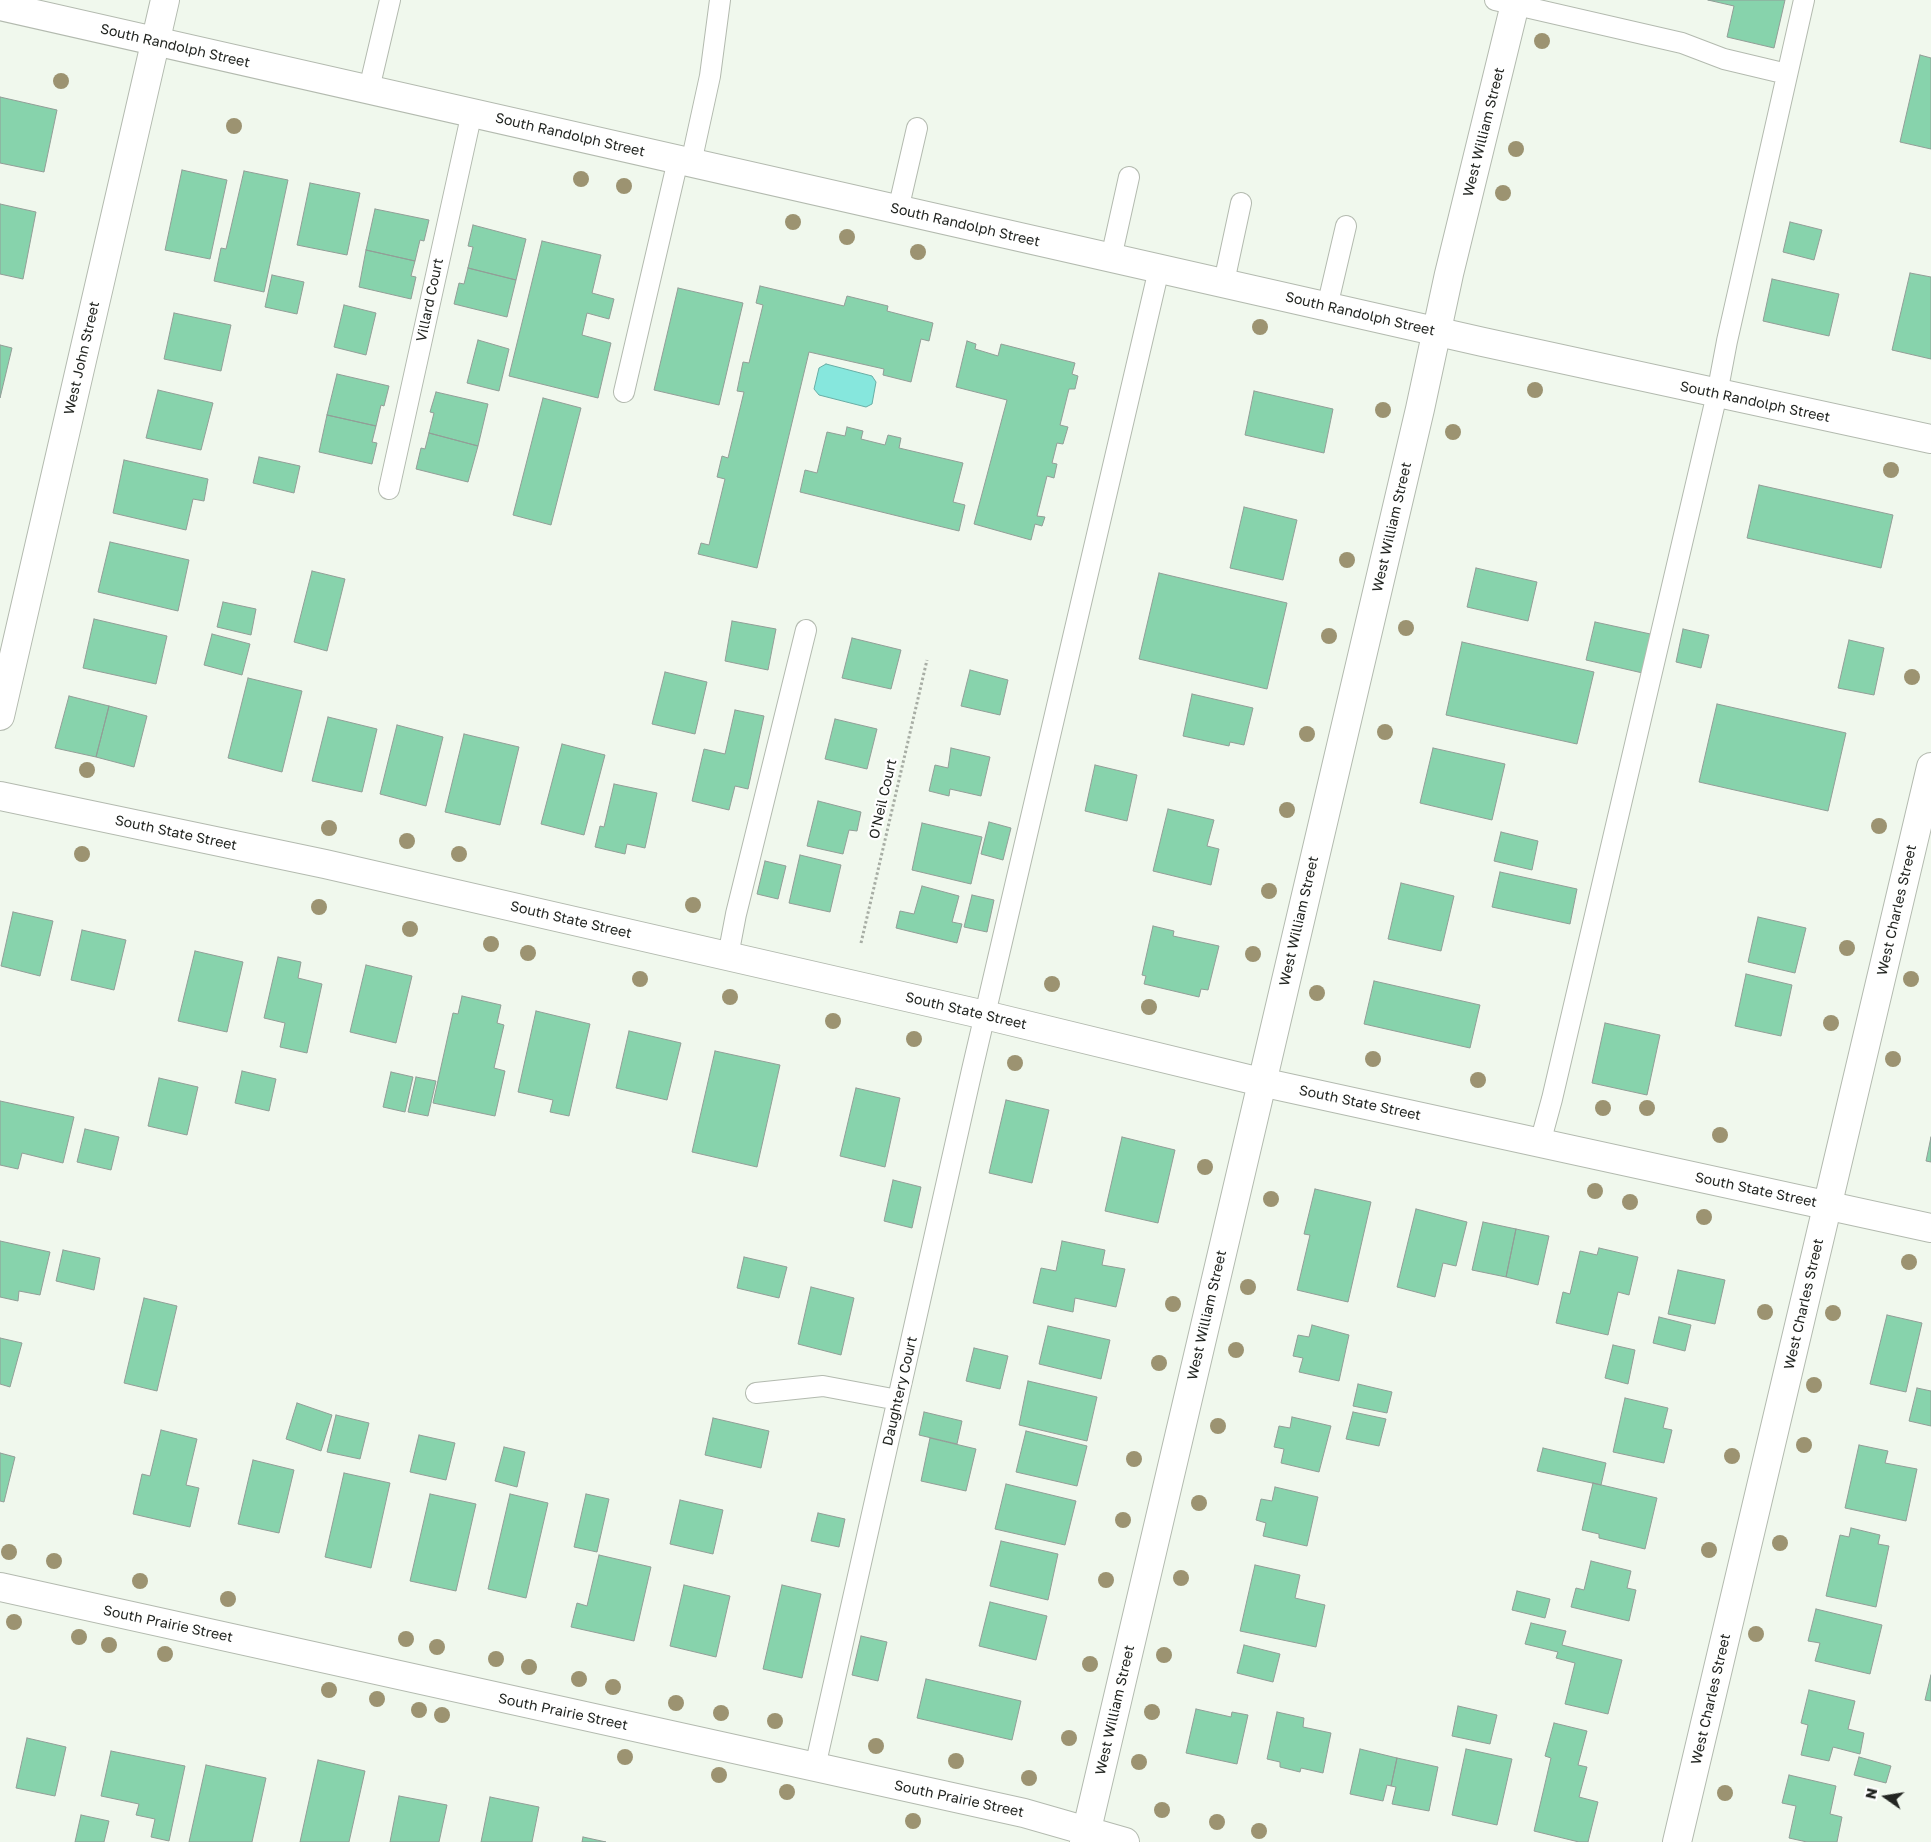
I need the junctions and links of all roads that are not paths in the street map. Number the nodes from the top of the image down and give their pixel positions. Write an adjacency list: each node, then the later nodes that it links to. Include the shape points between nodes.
1 (165, 0): 7 (street, West John Street)
2 (390, 0): 9 (lane)
3 (720, 0): 12 (lane, via 710,76)
4 (1804, 0): 8 (lane)
5 (1508, 1): 8 (lane, via 1682,43 1724,59); 21 (street, West William Street)
6 (0, 6): 7 (street, South Randolph Street)
7 (155, 41): 9 (street, South Randolph Street); 27 (street, West John Street)
8 (1787, 74): 23 (lane)
9 (369, 89): 10 (street, South Randolph Street)
10 (472, 112): 12 (street, South Randolph Street); 25 (lane, Villard Court)
11 (917, 128): 15 (lane)
12 (685, 161): 15 (street, South Randolph Street); 22 (lane)
13 (1129, 177): 17 (lane)
14 (1241, 203): 19 (lane)
15 (898, 210): 17 (street, South Randolph Street)
16 (1346, 226): 20 (lane)
17 (1111, 258): 18 (street, South Randolph Street)
18 (1159, 269): 19 (street, South Randolph Street); 31 (lane, Daughtery Court)
19 (1224, 282): 20 (street, South Randolph Street)
20 (1327, 307): 21 (street, South Randolph Street)
21 (1437, 331): 23 (street, South Randolph Street); 32 (street, West William Street)
22 (624, 392)
23 (1717, 394): 24 (street, South Randolph Street); 33 (lane)
24 (1931, 440)
25 (389, 488)
26 (806, 630): 30 (lane)
27 (0, 716)
28 (1931, 767): 34 (street, West Charles Street)
29 (0, 796): 30 (street, South State Street, via 325,864)
30 (728, 956): 31 (street, South State Street)
31 (985, 1016): 32 (street, South State Street); 37 (lane, Daughtery Court)
32 (1261, 1082): 33 (street, South State Street); 40 (street, West William Street)
33 (1540, 1143): 34 (street, South State Street)
34 (1827, 1206): 35 (street, South State Street); 42 (street, West Charles Street)
35 (1931, 1228)
36 (756, 1393): 37 (lane, via 823,1386)
37 (898, 1400): 39 (lane, Daughtery Court)
38 (0, 1587): 39 (street, South Prairie Street)
39 (815, 1767): 40 (street, South Prairie Street, via 1030,1814)
40 (1085, 1836): 41 (street, South Prairie Street)
41 (1125, 1842)
42 (1677, 1842)

